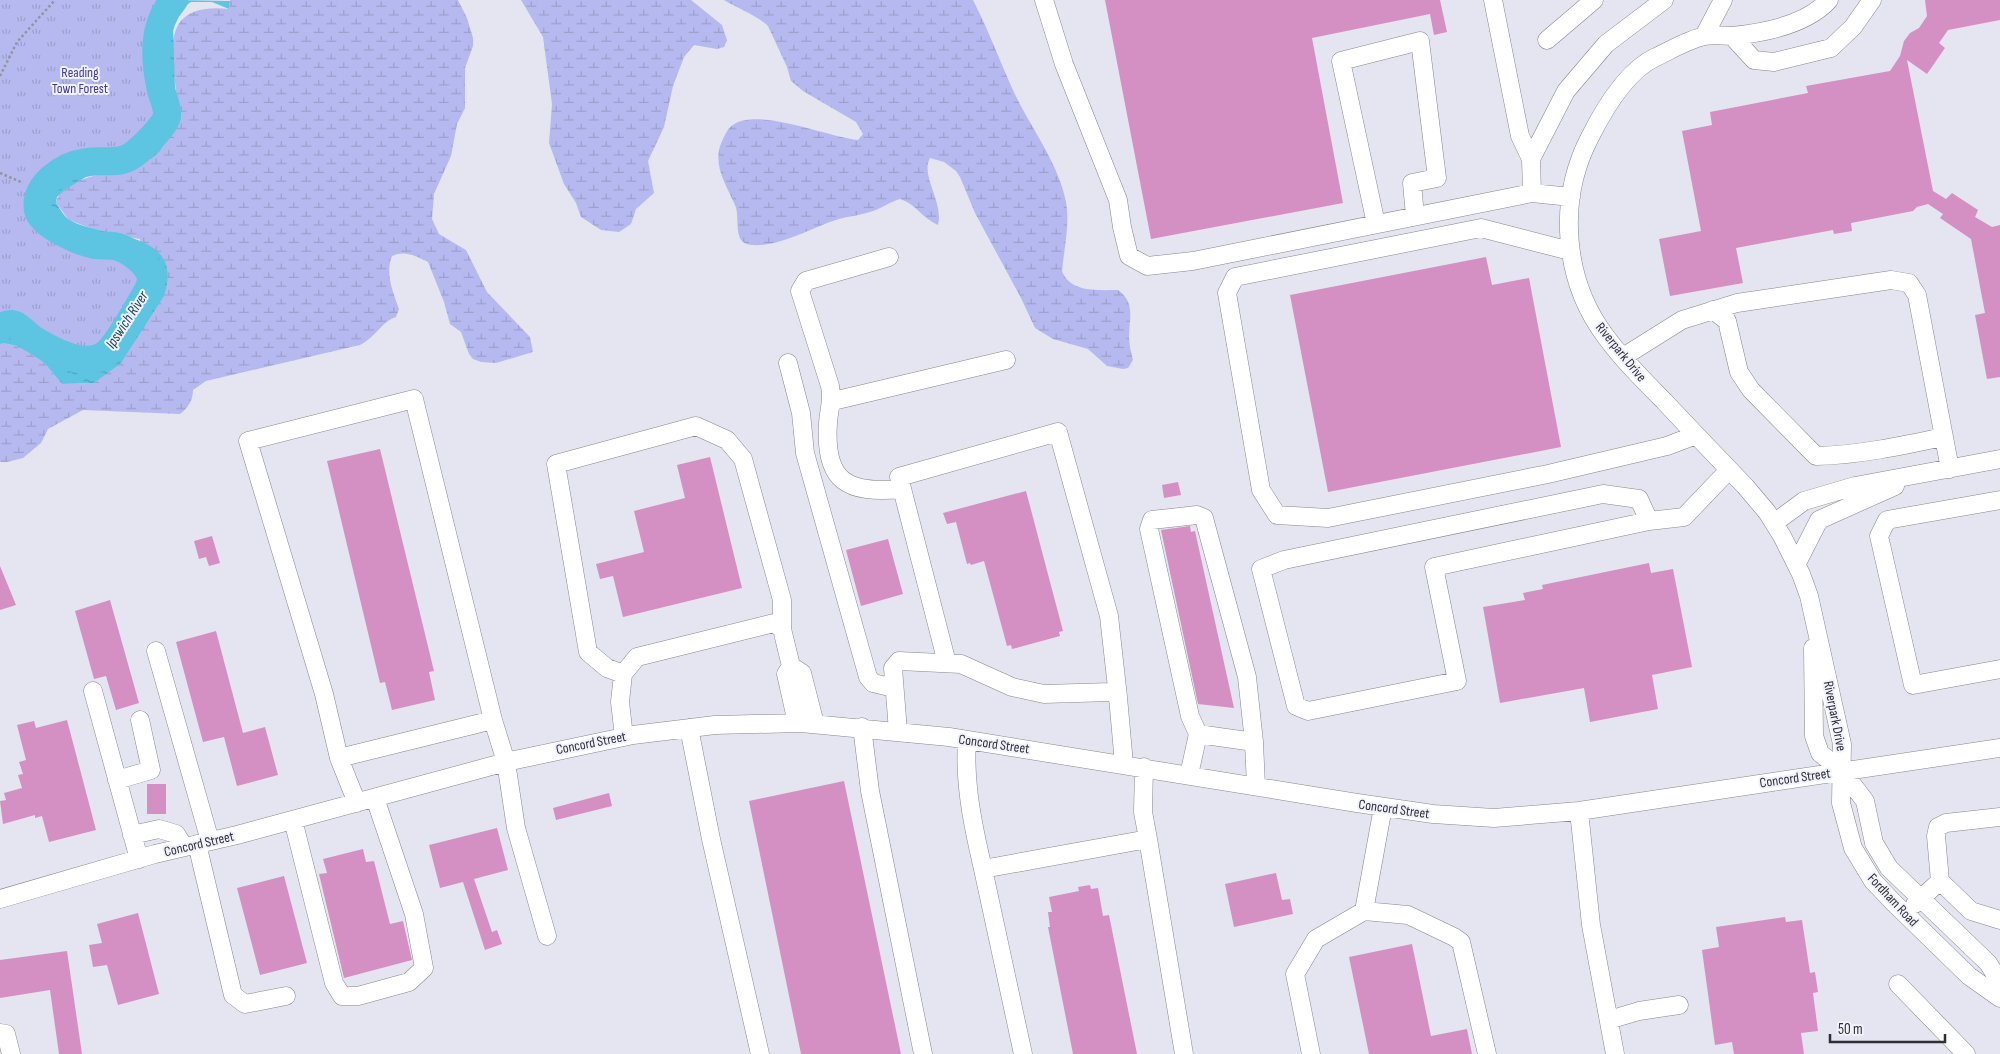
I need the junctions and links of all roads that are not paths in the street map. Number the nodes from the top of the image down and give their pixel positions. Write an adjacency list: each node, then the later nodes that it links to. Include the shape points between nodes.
1 (1044, 0): 15 (street, via 1064,64 1118,200 1130,256 1147,266 1194,261)
2 (1493, 0): 11 (street, via 1520,136)
3 (1664, 0): 11 (street, via 1606,44 1566,91)
4 (1723, 0): 8 (street)
5 (1828, 0): 9 (street, Riverpark Drive, via 1808,17 1795,22)
6 (1872, 0): 9 (street, via 1853,27 1831,48 1774,62 1754,60)
7 (1587, 2): 10 (street)
8 (1704, 36): 9 (street, Riverpark Drive); 13 (street, Riverpark Drive, via 1654,58 1631,76 1608,106 1583,150)
9 (1732, 36)
10 (1547, 40)
11 (1531, 159): 12 (street)
12 (1532, 193): 13 (street); 14 (street)
13 (1571, 197): 16 (street, Riverpark Drive)
14 (1415, 216): 15 (street); 15 (street, via 1412,183 1437,178 1420,41 1341,61)
15 (1376, 224)
16 (1570, 251): 19 (street, Riverpark Drive, via 1580,288 1594,318); 23 (street, via 1481,228 1235,277 1227,293 1260,490 1276,515 1328,518 1548,474 1667,446)
17 (889, 257): 22 (street, via 806,281 800,291)
18 (1712, 310): 19 (street, via 1682,320); 24 (street, via 1727,321 1739,372 1751,390 1816,456 1887,449); 24 (street, via 1737,302 1891,280 1909,283 1917,295)
19 (1623, 358): 23 (street, Riverpark Drive)
20 (1006, 360): 22 (street)
21 (788, 363): 40 (street, via 801,413 804,453 868,678 874,683)
22 (833, 401): 28 (street, via 828,420 828,455 842,481 868,491)
23 (1696, 435): 26 (street, Riverpark Drive)
24 (1943, 437): 27 (street)
25 (2000, 459): 27 (street)
26 (1729, 470): 30 (street, via 1684,517); 31 (street, Riverpark Drive)
27 (1945, 470): 31 (street, via 1855,486 1804,501); 32 (street, via 1890,488 1818,520)
28 (902, 489): 36 (street); 42 (street, via 899,477 1058,432 1109,616)
29 (2000, 500): 38 (street, via 1887,520 1879,536 1913,686)
30 (1649, 521): 30 (street, via 1638,499 1603,494 1284,560 1261,569 1296,706 1308,711 1458,681 1434,567)
31 (1774, 523): 32 (street, Riverpark Drive)
32 (1797, 563): 33 (street, Riverpark Drive)
33 (1813, 614): 59 (street, Riverpark Drive, via 1842,744); 59 (street, Riverpark Drive, via 1814,736 1820,753)
34 (782, 629): 37 (street); 39 (street, via 774,623 650,653 637,657); 39 (street, via 782,600 743,460 727,440 696,426 556,464 588,652 606,668)
35 (156, 652): 71 (street)
36 (947, 664): 40 (street, via 899,661 893,668); 42 (street, via 962,664 1012,687 1044,694 1110,692)
37 (791, 666): 45 (street, via 786,674); 46 (street, via 802,673)
38 (2000, 669)
39 (623, 674): 51 (street, via 620,702)
40 (894, 688): 49 (street)
41 (93, 691): 61 (street)
42 (1118, 697): 57 (street)
43 (140, 720): 61 (street, via 151,770)
44 (493, 720): 55 (street); 55 (street, via 414,399 248,441 324,694); 56 (street)
45 (797, 723): 46 (street, Concord Street); 48 (street, Concord Street)
46 (815, 724): 47 (street, Concord Street)
47 (862, 727): 49 (street, Concord Street); 90 (street, via 870,791)
48 (689, 728): 51 (street, Concord Street); 89 (street)
49 (898, 731): 52 (street, Concord Street)
50 (1198, 734): 53 (street); 53 (street, via 1190,716 1149,529 1152,520 1197,515 1204,518 1247,677); 60 (street)
51 (624, 736): 56 (street, Concord Street)
52 (967, 740): 57 (street, Concord Street); 73 (street, via 965,761 970,810)
53 (1254, 742): 62 (street)
54 (2000, 748): 59 (street, Concord Street)
55 (338, 758): 64 (street)
56 (506, 762): 63 (street, Concord Street); 80 (street, via 516,828)
57 (1124, 764): 58 (street, Concord Street)
58 (1144, 767): 60 (street, Concord Street); 70 (street, via 1143,812)
59 (1842, 771): 66 (street, Concord Street); 75 (street, Fordham Road, via 1865,801 1869,827 1879,854 1889,868); 78 (street, Fordham Road, via 1841,803 1853,848 1873,881)
60 (1189, 775): 62 (street, Concord Street)
61 (117, 780): 69 (street)
62 (1256, 786): 65 (street, Concord Street)
63 (375, 798): 64 (street, Concord Street); 68 (street, via 414,914 424,968 409,982 358,996 342,996 334,983)
64 (357, 803): 68 (street, Concord Street)
65 (1383, 807): 66 (street, Concord Street, via 1494,818); 77 (street)
66 (1579, 811): 86 (street, via 1591,925)
67 (2000, 817): 74 (street, via 1946,823 1938,827)
68 (293, 820): 71 (street, Concord Street)
69 (132, 835): 71 (street, via 159,829); 72 (street)
70 (1148, 839): 73 (street); 92 (street)
71 (197, 844): 72 (street, Concord Street); 83 (street, via 233,995 245,1004)
72 (139, 858): 76 (street, Concord Street)
73 (982, 869): 91 (street)
74 (1940, 881): 75 (street); 79 (street, via 1971,911)
75 (1922, 897): 78 (street); 81 (street, Fordham Road, via 1988,963)
76 (0, 899)
77 (1364, 911): 93 (street, via 1316,939 1295,974); 94 (street, via 1408,915 1461,942)
78 (1904, 913): 84 (street, Fordham Road, via 1969,976)
79 (2000, 920)
80 (547, 936)
81 (2000, 982)
82 (1898, 984): 96 (street)
83 (286, 996)
84 (2000, 998)
85 (1679, 1005): 86 (street, via 1639,1010)
86 (1609, 1020): 95 (street)
87 (0, 1033): 88 (street, via 6,1034)
88 (11, 1054)
89 (760, 1054)
90 (923, 1054)
91 (1023, 1054)
92 (1184, 1054)
93 (1312, 1054)
94 (1487, 1054)
95 (1615, 1054)
96 (1966, 1054)

